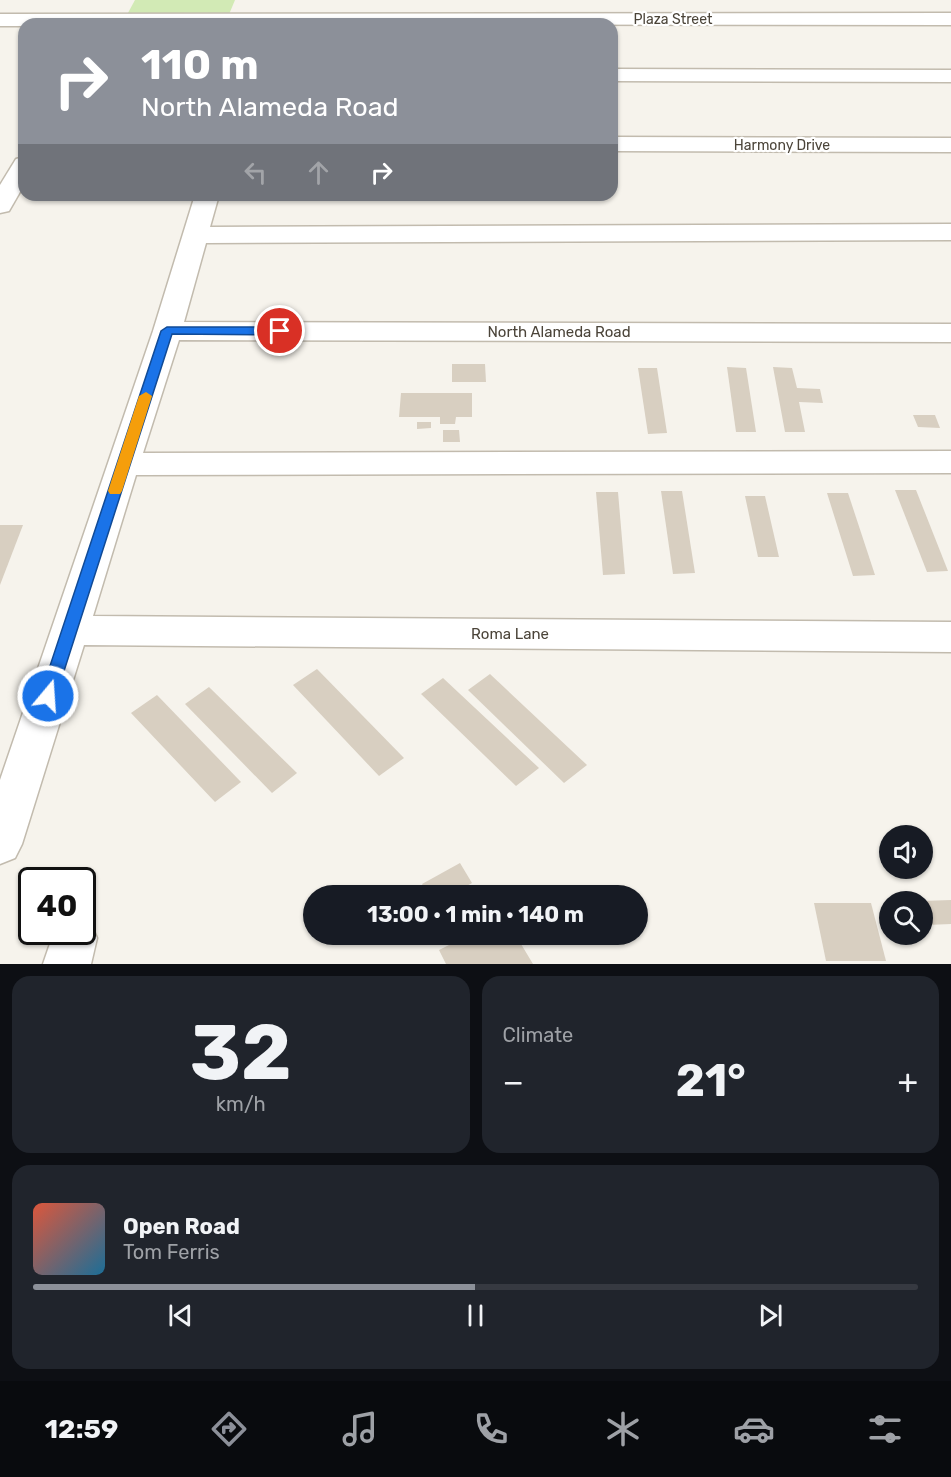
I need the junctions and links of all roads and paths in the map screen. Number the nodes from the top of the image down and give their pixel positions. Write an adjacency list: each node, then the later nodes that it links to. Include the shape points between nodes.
1 (117, 0): 3 (street)
2 (265, 14): 4 (street, Plaza Street); 5 (street, Plaza Street)
3 (107, 18)
4 (185, 18)
5 (951, 19)
6 (0, 20): 7 (street, Plaza Street)
7 (18, 20)
8 (618, 75): 9 (street)
9 (951, 76)
10 (618, 144): 11 (street, Harmony Drive)
11 (951, 145)
12 (18, 174): 14 (street)
13 (205, 201): 16 (street)
14 (0, 206)
15 (951, 232): 16 (street)
16 (195, 235): 17 (street)
17 (167, 331): 18 (street, North Alameda Road); 20 (street)
18 (951, 333)
19 (951, 462): 20 (street)
20 (124, 464): 21 (street)
21 (69, 630): 22 (street, Roma Lane); 23 (street)
22 (951, 637)
23 (0, 844)

